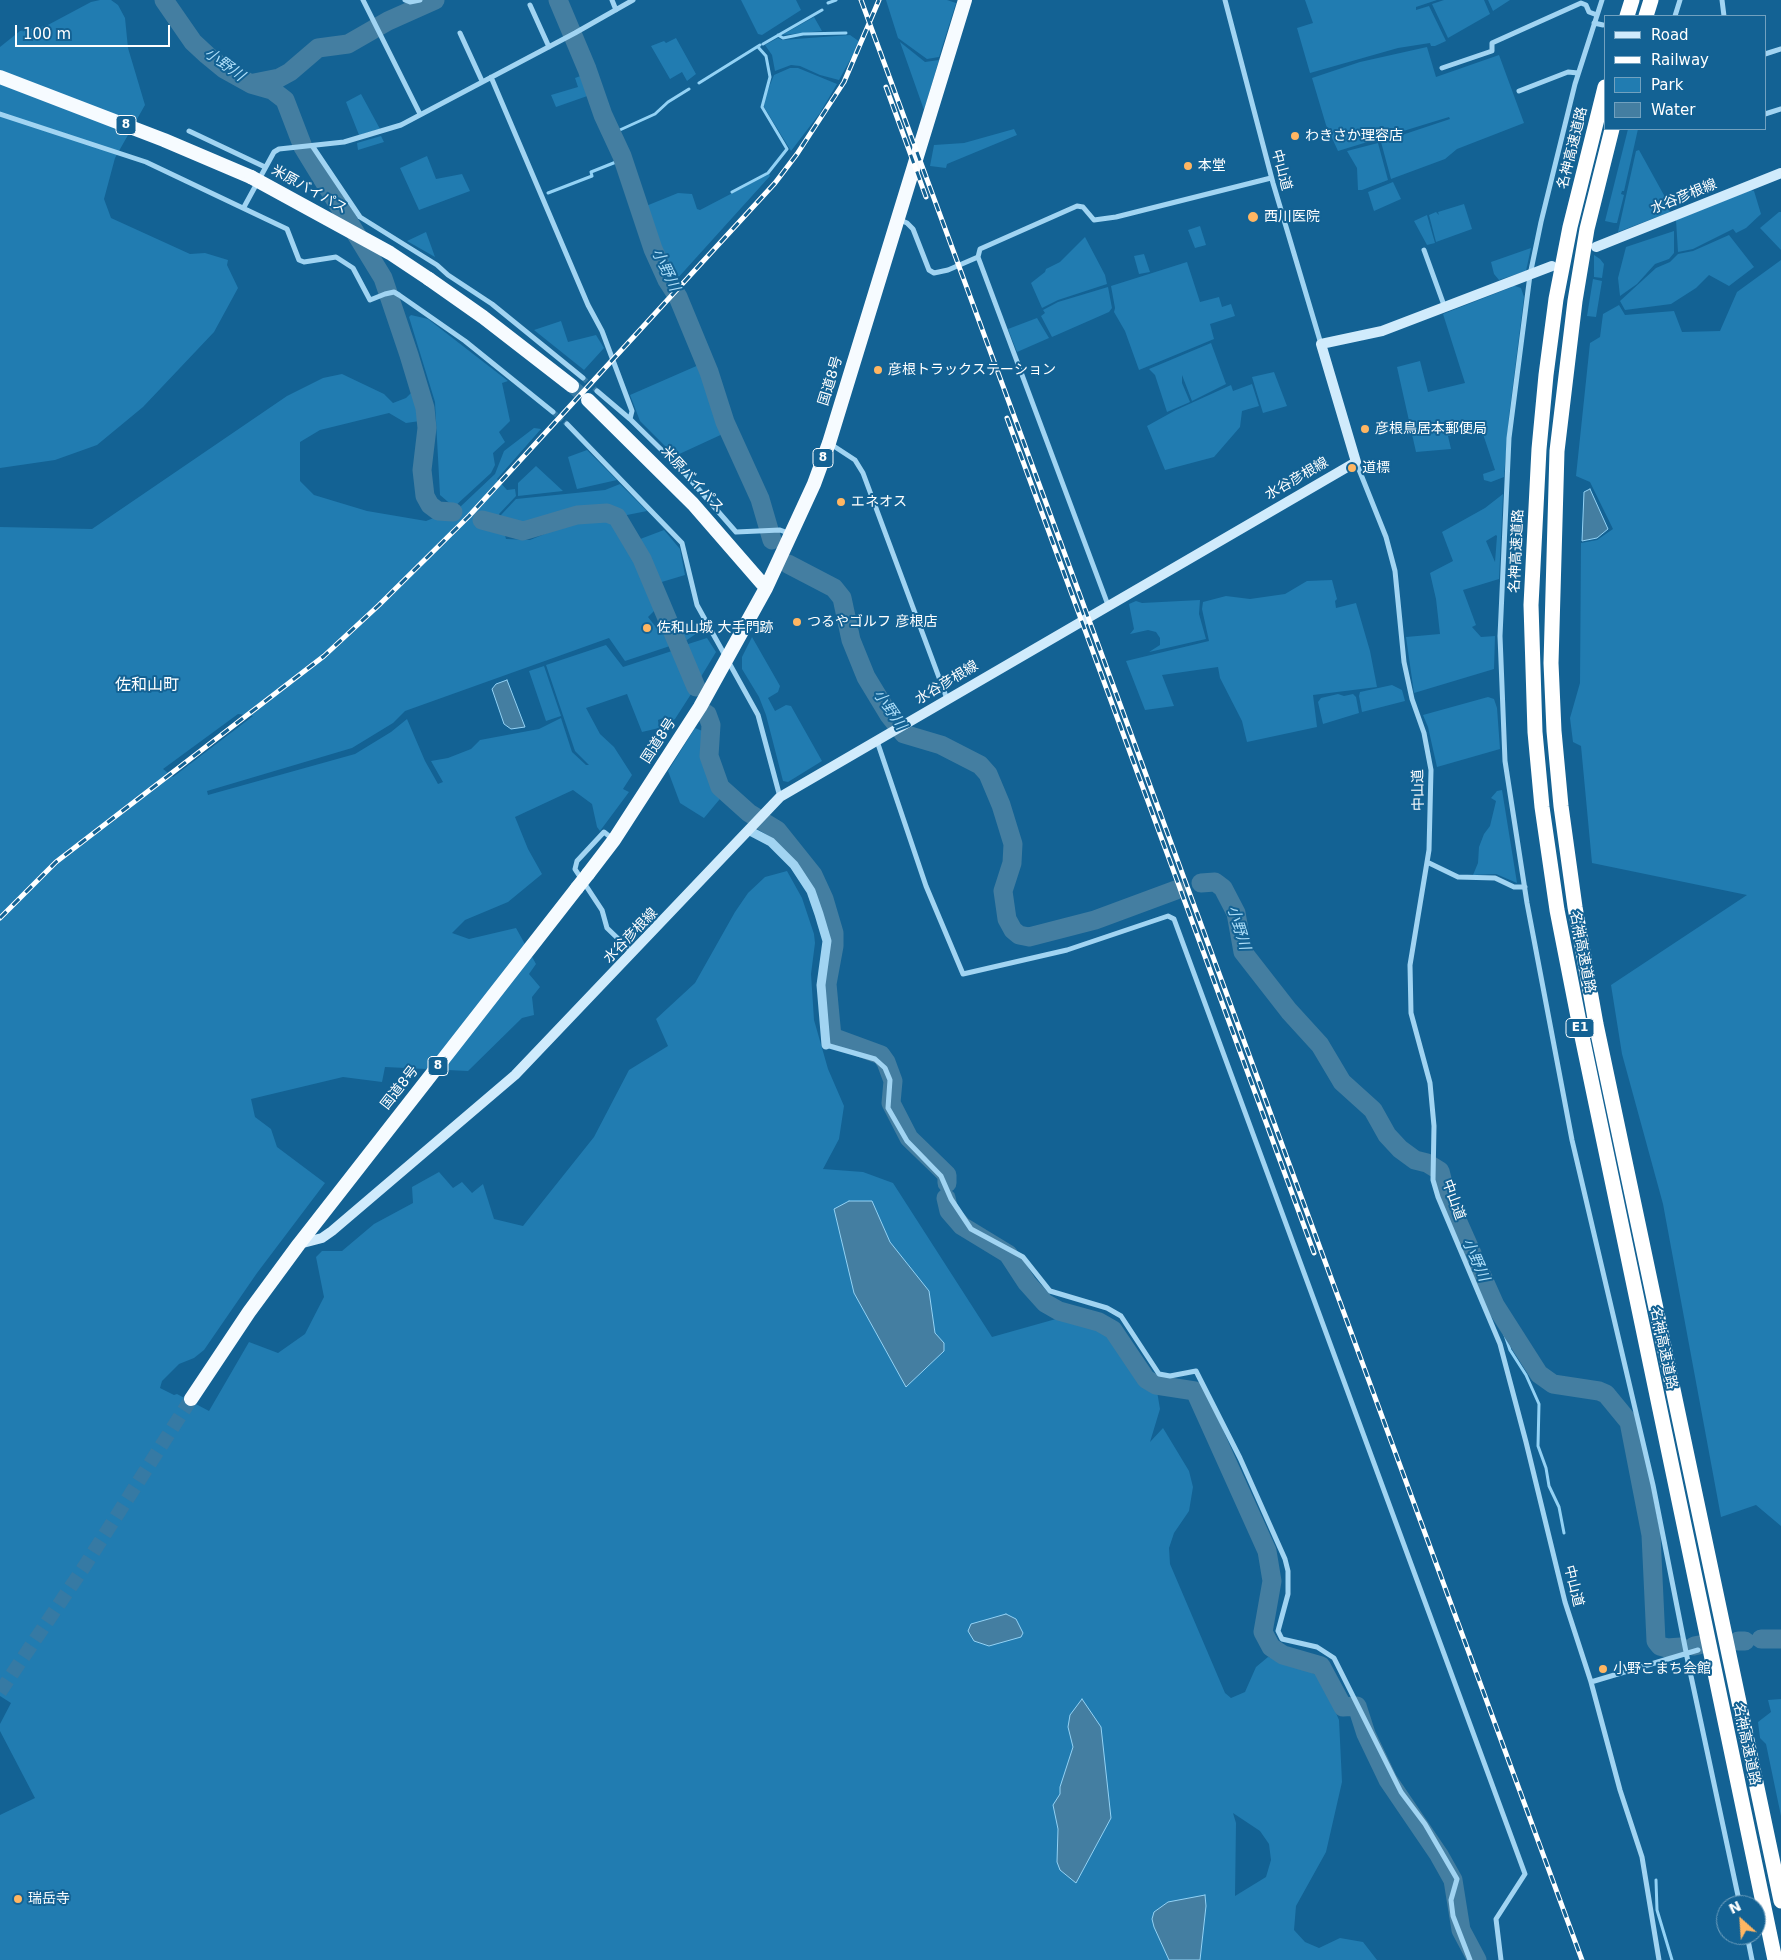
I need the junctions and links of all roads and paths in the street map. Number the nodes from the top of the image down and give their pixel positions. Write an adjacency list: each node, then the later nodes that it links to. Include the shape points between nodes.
1 (363, 0): 35 (street)
2 (405, 0): 3 (street)
3 (420, 0)
4 (612, 0): 14 (street)
5 (632, 0): 14 (street)
6 (965, 0): 44 (highway, 国道8号 / 8)
7 (1225, 0): 42 (street, 中山道)
8 (1602, 0): 15 (street)
9 (1632, 0): 16 (highway)
10 (1651, 0): 17 (highway)
11 (1680, 0): 18 (street)
12 (1722, 0): 19 (street)
13 (530, 4): 23 (street)
14 (616, 10): 23 (street)
15 (1597, 14): 20 (street); 26 (street, via 1589,12 1581,3 1492,43 1492,51)
16 (1627, 15)
17 (1646, 15)
18 (1675, 15)
19 (1724, 15)
20 (1594, 22): 21 (street); 27 (street)
21 (1603, 25)
22 (460, 32): 30 (street)
23 (549, 47): 29 (street)
24 (1781, 50): 25 (street)
25 (1766, 54)
26 (1442, 68)
27 (1578, 73): 31 (street, via 1568,72); 49 (street)
28 (0, 77): 52 (highway, 米原バイパス / 8, bridge, via 251,177 390,253)
29 (491, 77): 30 (street); 55 (street, via 602,331 632,411)
30 (482, 81): 35 (street)
31 (1520, 91)
32 (1604, 91): 84 (highway, 名神高速道路 / E1, via 1570,228 1546,375 1531,605 1535,732 1542,807 1580,1027)
33 (1781, 109): 36 (street)
34 (0, 114): 43 (street, via 146,162)
35 (420, 114): 39 (street, via 381,132)
36 (1766, 114)
37 (1612, 130): 78 (highway, 名神高速道路 / E1, via 1587,229 1557,451 1551,663 1561,806 1596,1024)
38 (189, 131): 40 (street)
39 (311, 147): 40 (street, via 279,149); 52 (street, via 360,217 492,304)
40 (265, 167): 43 (street)
41 (1781, 173): 45 (main road, 水谷彦根線)
42 (1272, 178): 47 (street, via 1101,219 1094,220 1083,207 1077,206 980,249); 51 (street, 中山道)
43 (244, 207): 54 (street, via 287,229 299,260 336,257 353,268 370,300 394,292 465,341)
44 (897, 218): 47 (street, via 912,229 929,270 940,272); 57 (highway, 国道8号 / 8)
45 (1596, 247)
46 (1424, 250): 50 (street)
47 (978, 257): 61 (street)
48 (1552, 266): 49 (main road)
49 (1530, 275): 50 (main road); 69 (street, via 1509,438 1500,636 1505,762)
50 (1445, 308): 51 (main road, via 1382,332)
51 (1321, 344): 58 (main road)
52 (578, 382)
53 (592, 396): 55 (street); 60 (highway, 米原バイパス)
54 (553, 412)
55 (630, 420): 59 (street, via 680,469 736,532 774,530)
56 (567, 424): 62 (street, via 682,543 697,605)
57 (829, 443): 59 (highway, 国道8号 / 8); 63 (street, via 855,460 863,473)
58 (1356, 462): 61 (main road, 水谷彦根線); 68 (street, 中山道, via 1386,537 1394,571 1404,662 1431,770)
59 (792, 534): 60 (highway, 国道8号 / 8)
60 (766, 588): 62 (highway, 国道8号 / 8)
61 (1108, 605): 63 (main road, 水谷彦根線)
62 (726, 662): 65 (street, via 758,715); 67 (highway, 国道8号 / 8)
63 (947, 699): 64 (main road, 水谷彦根線)
64 (877, 741): 65 (main road, 水谷彦根線); 81 (street, via 926,886 963,974 1067,950 1168,916 1174,919 1525,1874 1496,1919)
65 (780, 797): 66 (main road, 水谷彦根線)
66 (753, 828): 70 (main road, 水谷彦根線); 71 (street, via 794,865 811,891 820,914 827,941 821,985)
67 (614, 840): 70 (street, via 604,832 578,861 575,869 602,910 607,928); 72 (highway, 国道8号 / 8, bridge)
68 (1427, 862): 69 (street, via 1458,877 1495,878 1514,887); 76 (street, 中山道, via 1410,966 1411,1013 1430,1083 1434,1126 1432,1170 1438,1197 1500,1344 1565,1602)
69 (1525, 888): 75 (street, via 1572,1140 1653,1485)
70 (633, 953): 72 (main road, 水谷彦根線, via 515,1075 332,1232)
71 (826, 1045): 80 (street, via 875,1059 885,1068 890,1080 888,1108 907,1141 941,1176 951,1199 972,1229 1023,1257 1050,1291 1108,1308 1121,1316 1159,1374 1170,1376 1196,1371 1240,1458 1285,1559 1288,1594 1278,1631 1282,1639 1317,1647 1334,1658 1401,1792 1425,1824 1457,1879 1451,1900 1453,1916)
72 (298, 1244): 73 (highway, 国道8号 / 8)
73 (192, 1399)
74 (1698, 1650): 75 (street)
75 (1686, 1654): 76 (street); 77 (street)
76 (1591, 1682): 82 (street, 中山道, via 1642,1857)
77 (1738, 1895)
78 (1781, 1901)
79 (1749, 1945): 83 (street)
80 (1470, 1960)
81 (1501, 1960)
82 (1659, 1960)
83 (1752, 1960)
84 (1775, 1960)

